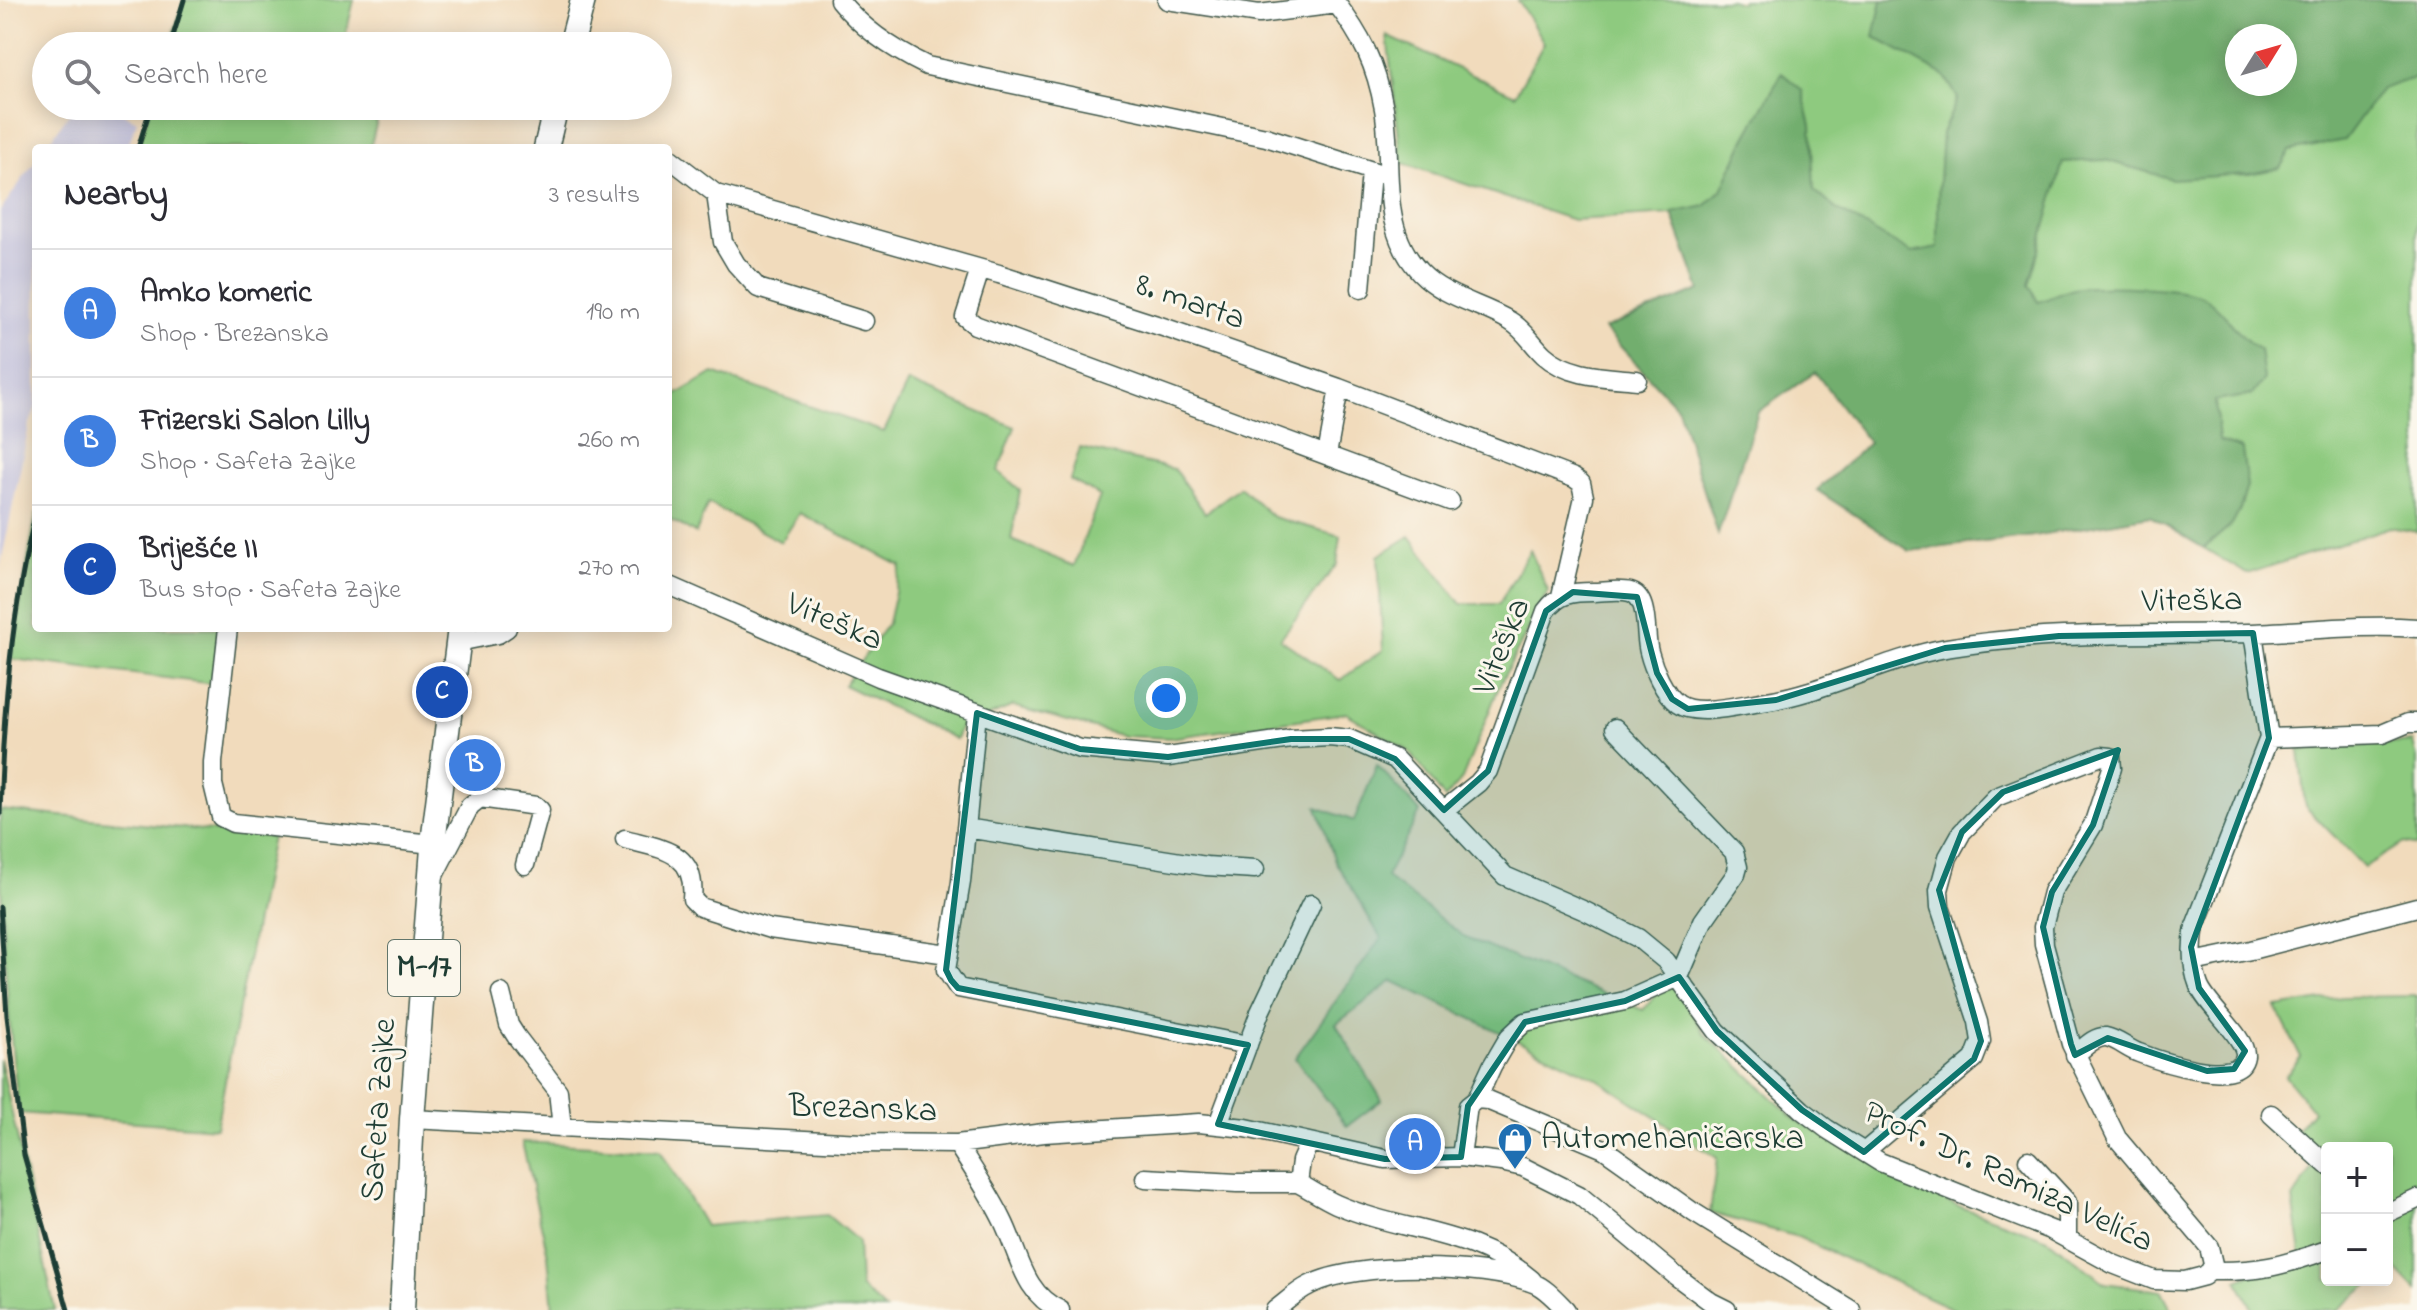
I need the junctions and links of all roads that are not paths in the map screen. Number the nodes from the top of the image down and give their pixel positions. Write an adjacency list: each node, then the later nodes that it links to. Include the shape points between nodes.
1 (583, 0): 5 (main road)
2 (839, 0): 9 (street, via 868,30 927,66 1266,137)
3 (1167, 0): 4 (street, via 1259,14)
4 (1336, 2): 9 (street, via 1362,38 1378,79 1389,141)
5 (575, 32)
6 (553, 120): 7 (main road)
7 (547, 144)
8 (672, 160): 10 (street, 8. marta)
9 (1380, 174): 12 (street); 14 (street, via 1406,254 1432,283 1511,322 1564,367)
10 (716, 194): 11 (street, 8. marta); 13 (street, via 723,242 758,288)
11 (980, 270): 15 (street, 8. marta); 16 (street, via 965,317 975,325)
12 (1361, 289)
13 (864, 321)
14 (1637, 380)
15 (1339, 388): 16 (street); 19 (street, 8. marta, via 1581,483 1584,497)
16 (1327, 455): 17 (street)
17 (1450, 501)
18 (672, 587): 25 (street, Viteška, via 878,677)
19 (1561, 596): 23 (street, Viteška, via 1629,592 1637,597 1657,673 1672,699 1688,709 1776,700 1945,648 2059,636); 29 (street, Viteška, via 1546,611 1488,771)
20 (2417, 628): 23 (street, Viteška, via 2374,625)
21 (228, 632): 32 (street, via 213,773 221,817 233,823)
22 (501, 632): 24 (street)
23 (2253, 633): 28 (street)
24 (459, 635): 32 (main road, Safeta Zajke / M-17)
25 (977, 713): 29 (street, Viteška, via 1080,749 1168,757 1291,739 1349,739 1395,759); 30 (street)
26 (2417, 723): 28 (street, via 2382,734)
27 (1615, 728): 40 (street, via 1734,852 1738,867 1703,921)
28 (2269, 738): 39 (street, via 2195,926)
29 (1444, 810): 40 (street, Prof. Dr. Ramiza Velića, via 1505,876 1638,938)
30 (966, 828): 34 (street); 38 (street)
31 (625, 839): 38 (street, via 684,861 692,899 700,907 770,929)
32 (433, 844): 35 (main road, Safeta Zajke / M-17)
33 (525, 865): 35 (street, via 540,810 480,798 470,806)
34 (1255, 869)
35 (430, 883): 46 (main road, Safeta Zajke / M-17)
36 (1311, 904): 42 (street)
37 (2417, 907): 39 (street)
38 (948, 954): 42 (street, via 946,970 958,988)
39 (2193, 962): 43 (street, via 2199,988 2243,1045 2242,1064 2225,1072 2207,1071 2102,1037)
40 (1679, 977): 44 (street, via 1625,1001 1525,1022 1509,1037); 51 (street, Prof. Dr. Ramiza Velića, via 1717,1031 1802,1110)
41 (501, 993): 48 (street, via 509,1025 558,1091)
42 (1248, 1045): 47 (street)
43 (2075, 1055): 51 (street, Prof. Dr. Ramiza Velića, via 2043,927 2052,892 2093,825 2111,757 2101,756 1996,797 1962,832 1948,857 1940,907 1981,1041 1974,1059); 61 (street, Prof. Dr. Ramiza Velića, via 2123,1146 2209,1247)
44 (1477, 1099): 52 (street, via 1468,1106); 68 (street, via 1604,1149 1693,1212)
45 (2271, 1114): 54 (street)
46 (412, 1119): 48 (street, Brezanska); 63 (main road, Safeta Zajke / M-17)
47 (1218, 1124): 49 (street, Brezanska); 50 (street, Brezanska, via 1044,1133)
48 (562, 1128): 50 (street, Brezanska)
49 (1309, 1143): 52 (street, Brezanska, via 1385,1159); 56 (street)
50 (957, 1144): 64 (street, via 1003,1221 1025,1275 1048,1305)
51 (1864, 1152): 59 (street, Prof. Dr. Ramiza Velića)
52 (1461, 1157): 67 (street, Brezanska, via 1523,1167 1570,1190)
53 (2028, 1160): 59 (street, via 2067,1202)
54 (2321, 1160)
55 (1145, 1178): 56 (street)
56 (1298, 1183): 62 (street, via 1337,1204 1483,1247)
57 (2417, 1199): 58 (street)
58 (2393, 1210)
59 (2067, 1239): 61 (street, Prof. Dr. Ramiza Velića, via 2154,1280 2197,1279)
60 (2321, 1252): 61 (street, via 2249,1272)
61 (2210, 1271)
62 (1536, 1283): 65 (street, via 1429,1267 1356,1272 1308,1285); 66 (street)
63 (402, 1310)
64 (1060, 1310)
65 (1275, 1310)
66 (1566, 1310)
67 (1727, 1310)
68 (1851, 1310)

